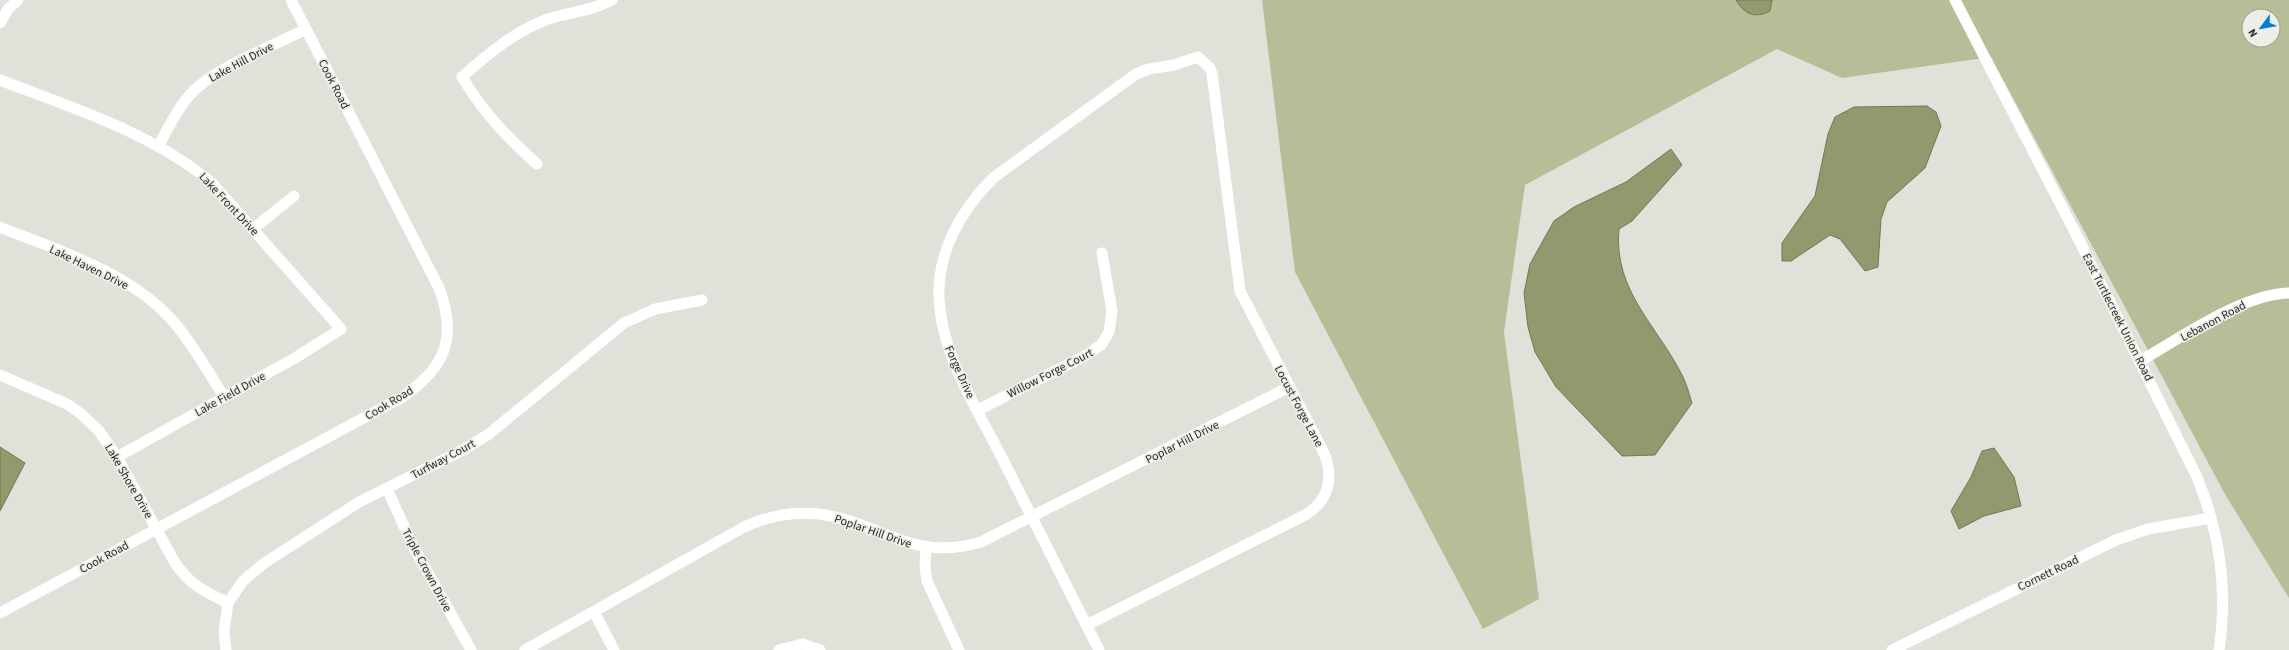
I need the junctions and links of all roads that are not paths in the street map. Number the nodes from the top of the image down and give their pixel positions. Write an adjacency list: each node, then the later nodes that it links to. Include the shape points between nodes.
1 (18, 0): 5 (street, via 8,9)
2 (291, 0): 6 (street, Cook Road)
3 (612, 0): 10 (street, via 604,5 549,19 530,27 491,51 462,77 489,118)
4 (1955, 0): 18 (street, East Turtlecreek Union Road)
5 (0, 23)
6 (306, 29): 9 (street, Lake Hill Drive, via 214,75 198,87 174,118); 27 (street, Cook Road, via 439,288 449,325 446,342 441,356 428,375 401,398)
7 (1198, 58): 20 (street, Locust Forge Lane, via 1210,68 1212,74 1238,285 1245,304); 22 (street, Forge Drive, via 1149,69 1131,78 993,178 962,214 946,252 939,299 950,352)
8 (0, 80): 9 (street, Lake Front Drive)
9 (159, 145): 13 (street, Lake Front Drive, via 192,166 211,182)
10 (537, 164)
11 (294, 196): 13 (street)
12 (0, 227): 21 (street, Lake Haven Drive, via 121,279 151,300 176,324)
13 (253, 229): 17 (street, Lake Front Drive)
14 (1102, 254): 22 (street, Willow Forge Court, via 1112,311 1109,332 1102,344 1085,356)
15 (2289, 293): 18 (street, Lebanon Road, via 2275,293 2242,304)
16 (702, 300): 24 (street, Turfway Court, via 655,309 624,323 489,434)
17 (341, 329): 21 (street, Lake Field Drive)
18 (2140, 361): 26 (street, East Turtlecreek Union Road, via 2197,477)
19 (0, 375): 23 (street, Lake Shore Drive, via 48,395 80,413 99,431)
20 (1289, 387): 25 (street, Poplar Hill Drive); 32 (street, Locust Forge Lane, via 1325,455 1329,468 1328,488 1318,506 1307,514)
21 (224, 397): 23 (street, Lake Field Drive)
22 (978, 410): 25 (street, Forge Drive)
23 (118, 457): 27 (street, Lake Shore Drive)
24 (386, 489): 29 (street, Turfway Court, via 359,502 263,564 243,581); 34 (street, Triple Crown Drive, via 413,546)
25 (1032, 518): 28 (street, Poplar Hill Drive, via 994,537 969,545 955,548); 32 (street, Forge Drive)
26 (2212, 518): 41 (street, Cornett Road, via 2148,529 2116,540); 42 (street, East Turtlecreek Union Road, via 2219,548 2223,595)
27 (156, 528): 29 (street, Lake Shore Drive, via 186,579); 31 (street, Cook Road)
28 (926, 546): 30 (street, Poplar Hill Drive, via 896,540 832,516 784,515 744,527); 39 (street, via 924,568 927,581)
29 (228, 603): 33 (street, Turfway Court, via 224,632)
30 (594, 612): 35 (street, Poplar Hill Drive); 36 (street)
31 (0, 613)
32 (1087, 625): 40 (street, Forge Drive)
33 (226, 650)
34 (471, 650)
35 (525, 650)
36 (614, 650)
37 (779, 650): 38 (street, via 802,644)
38 (820, 650)
39 (959, 650)
40 (1099, 650)
41 (1892, 650)
42 (2219, 650)

